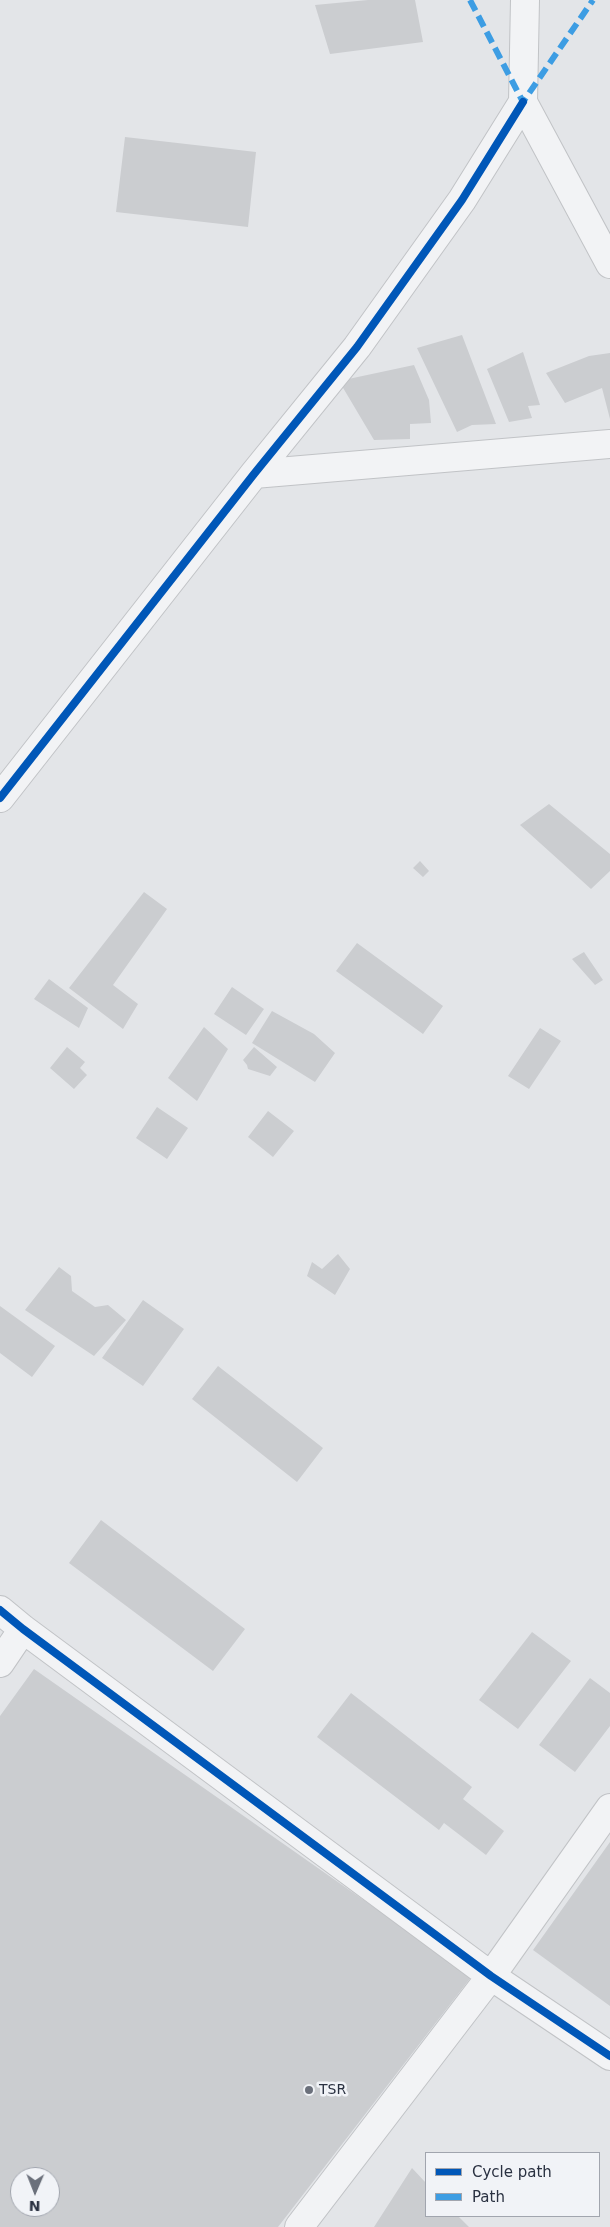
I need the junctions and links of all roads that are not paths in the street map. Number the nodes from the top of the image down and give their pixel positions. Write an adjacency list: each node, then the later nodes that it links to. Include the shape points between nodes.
1 (525, 0): 2 (street)
2 (523, 102): 3 (street); 5 (street, via 462,200 357,347)
3 (610, 264)
4 (610, 444): 5 (street)
5 (254, 474): 6 (street)
6 (0, 798)
7 (0, 1610): 8 (street)
8 (23, 1630): 9 (street); 11 (street)
9 (0, 1662)
10 (610, 1808): 11 (street)
11 (491, 1976): 12 (street); 13 (street)
12 (610, 2056)
13 (299, 2227)

